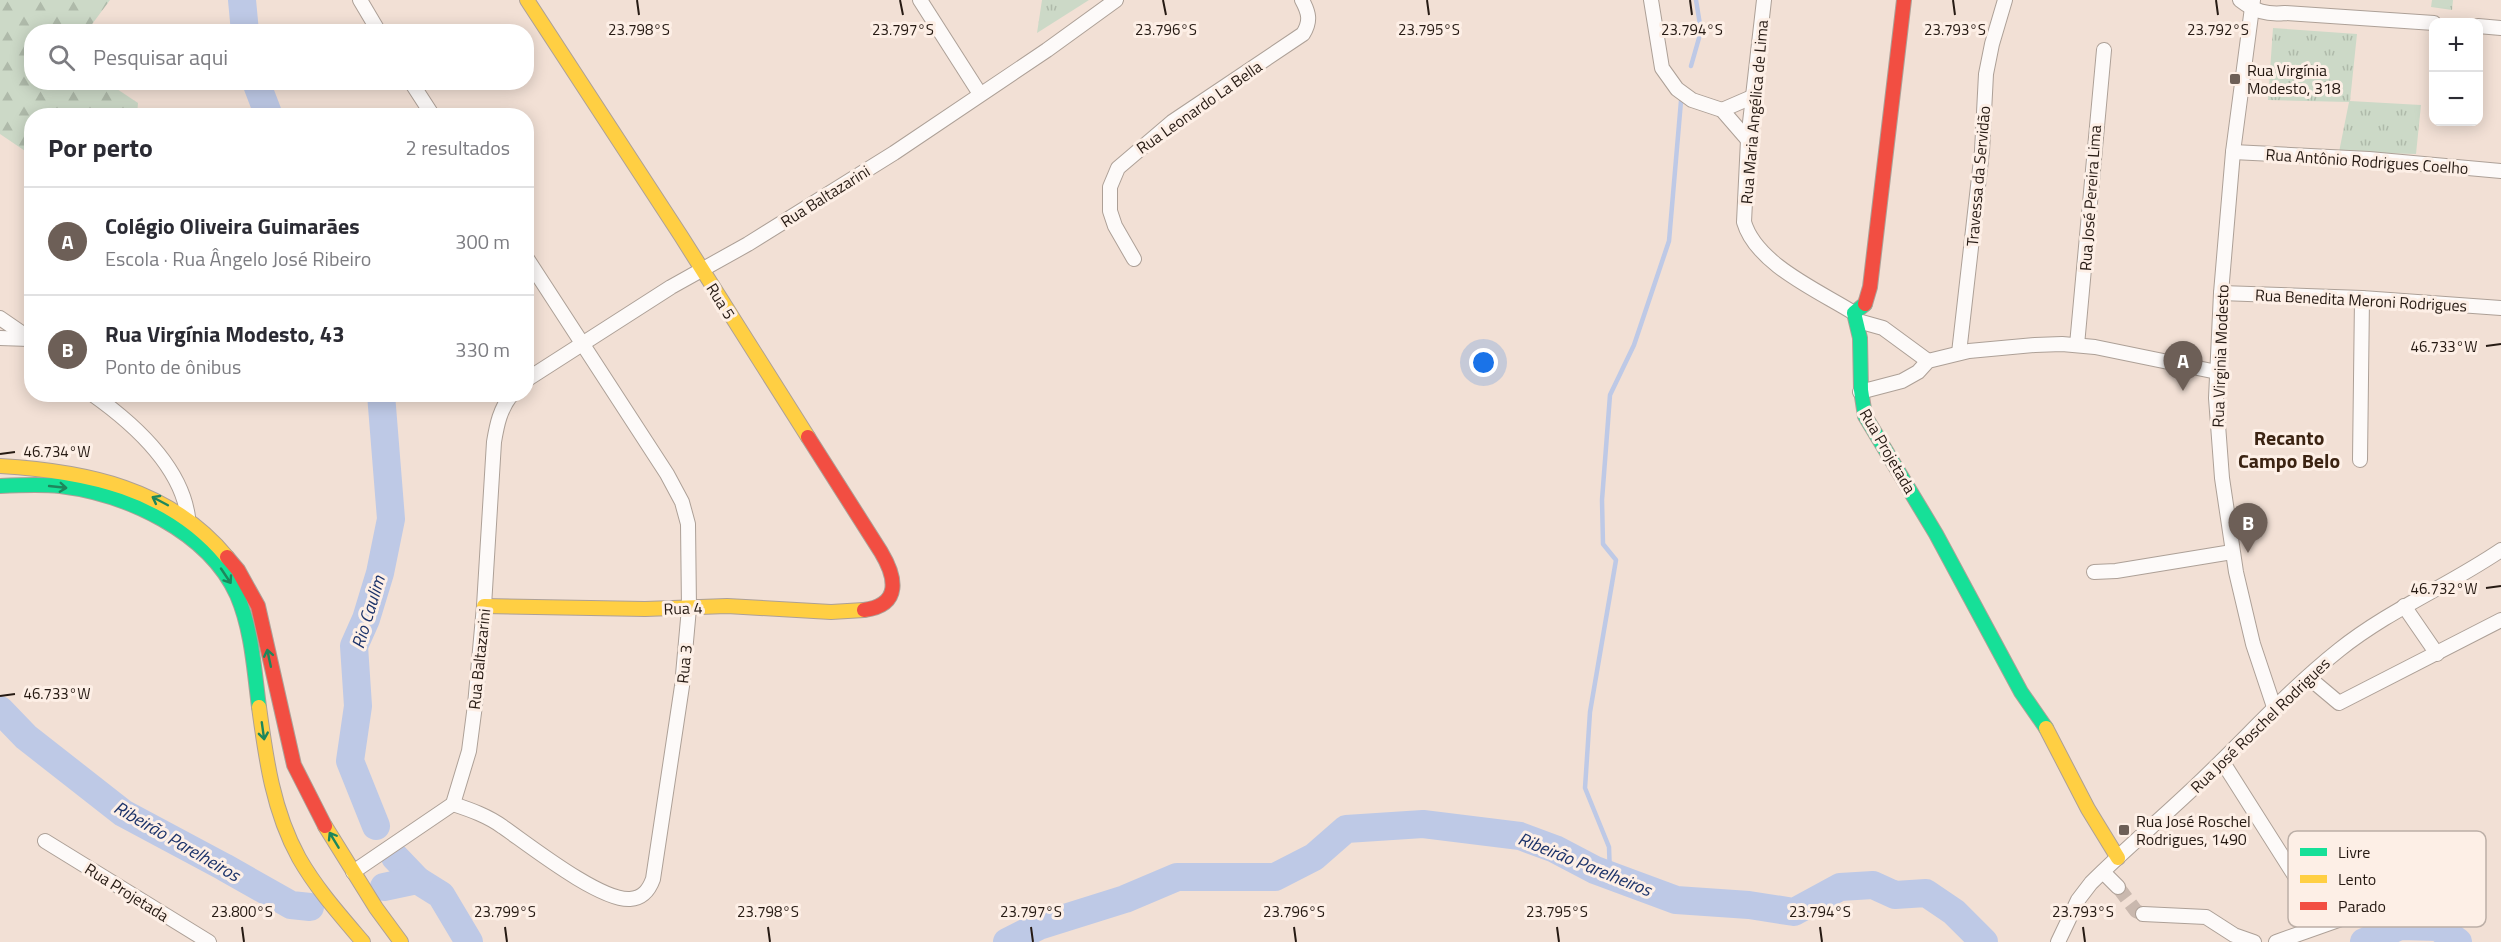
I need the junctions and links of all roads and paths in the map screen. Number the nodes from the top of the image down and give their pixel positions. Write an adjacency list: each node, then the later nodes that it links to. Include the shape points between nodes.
1 (360, 0): 13 (street)
2 (527, 0): 27 (street, Rua 5)
3 (920, 0): 18 (street)
4 (1116, 0): 18 (street, Rua Baltazarini)
5 (1302, 0): 25 (street, Rua Leonardo La Bella, via 1309,16 1303,34 1172,122 1118,168 1110,187 1110,211)
6 (1651, 0): 21 (street, via 1662,68 1667,76 1692,100)
7 (1764, 0): 19 (street, Rua Maria Angélica de Lima)
8 (1904, 0): 31 (street, via 1870,287)
9 (2005, 0): 38 (street, Travessa da Servidão, via 1986,74 1982,151)
10 (2240, 0): 11 (street)
11 (2252, 5): 12 (street, via 2273,14); 23 (street, Rua Virginia Modesto)
12 (2429, 23)
13 (374, 24)
14 (2483, 26): 15 (street)
15 (2501, 28)
16 (2104, 50): 37 (street, Rua José Pereira Lima)
17 (416, 90): 20 (street)
18 (980, 94): 27 (street, Rua Baltazarini, via 894,153)
19 (1752, 97): 21 (street); 22 (street, Rua Maria Angélica de Lima)
20 (428, 108)
21 (1722, 110): 22 (street)
22 (1748, 140): 31 (street, Rua Maria Angélica de Lima, via 1744,222 1753,242)
23 (2233, 152): 24 (street, Rua Antônio Rodrigues Coelho); 28 (street, Rua Virginia Modesto)
24 (2501, 171)
25 (1134, 259)
26 (534, 269): 36 (street, Rua 3)
27 (702, 270): 36 (street, Rua Baltazarini); 52 (street, Rua 5, via 888,563 893,587)
28 (2221, 293): 29 (street, Rua Benedita Meroni Rodrigues); 40 (street, Rua Virginia Modesto)
29 (2362, 298): 30 (street, Rua Benedita Meroni Rodrigues); 45 (street)
30 (2501, 309)
31 (1856, 317): 39 (street, Rua Maria Angélica de Lima, via 1883,328); 42 (street, Rua Projetada, via 1862,337)
32 (0, 318): 33 (street)
33 (24, 336)
34 (0, 338): 35 (street)
35 (24, 340)
36 (584, 345): 41 (street, Rua Baltazarini); 55 (street, Rua 3, via 682,502 688,524)
37 (2077, 345): 38 (street); 40 (street)
38 (1959, 353): 39 (street)
39 (1928, 361): 42 (street, via 1902,381)
40 (2217, 372): 50 (street, Rua Virginia Modesto, via 2222,478)
41 (534, 375)
42 (1860, 392): 65 (street, Rua Projetada, via 1865,416 1936,534 2021,692 2044,725)
43 (102, 402): 48 (street, via 130,424 167,466 182,491)
44 (506, 402): 53 (street, Rua Baltazarini, via 494,442)
45 (2360, 460)
46 (0, 466): 48 (street, one-way to 46, via 155,498 82,474)
47 (0, 486): 63 (street, one-way to 63, via 61,486 100,495 180,531 221,568 248,627 272,783)
48 (188, 517): 62 (street, one-way to 48, via 294,765 258,606 248,582 233,560)
49 (2501, 550): 54 (street, Rua José Roschel Rodrigues)
50 (2232, 552): 51 (street); 59 (street, Rua Virginia Modesto, via 2253,644)
51 (2094, 572)
52 (882, 605): 55 (street, Rua 4, via 851,611)
53 (484, 606): 55 (street, Rua 4); 61 (street, Rua Baltazarini, via 469,751)
54 (2404, 606): 57 (street); 58 (street, Rua José Roschel Rodrigues, via 2338,650)
55 (689, 608): 61 (street, Rua 3, via 682,686 653,879 644,894 623,898 590,885 485,816)
56 (2501, 620): 57 (street)
57 (2437, 654): 58 (street, via 2339,703)
58 (2308, 677): 59 (street, Rua José Roschel Rodrigues)
59 (2274, 707): 60 (street, Rua José Roschel Rodrigues)
60 (2222, 761): 65 (street, Rua José Roschel Rodrigues); 66 (street)
61 (453, 804): 67 (street)
62 (317, 813): 63 (street); 67 (street, one-way to 62)
63 (295, 821): 72 (street, via 292,846)
64 (45, 842): 74 (street, Rua Projetada)
65 (2118, 858): 68 (street, Rua José Roschel Rodrigues)
66 (2288, 865)
67 (353, 872): 70 (street)
68 (2103, 872): 69 (street); 77 (street, Rua José Roschel Rodrigues, via 2078,900)
69 (2118, 887)
70 (368, 914): 72 (street); 76 (street)
71 (2144, 914): 78 (street, via 2206,917)
72 (345, 920): 75 (street)
73 (2319, 927): 79 (street)
74 (205, 941)
75 (363, 942)
76 (401, 942)
77 (2058, 942)
78 (2253, 942)
79 (2276, 942)

